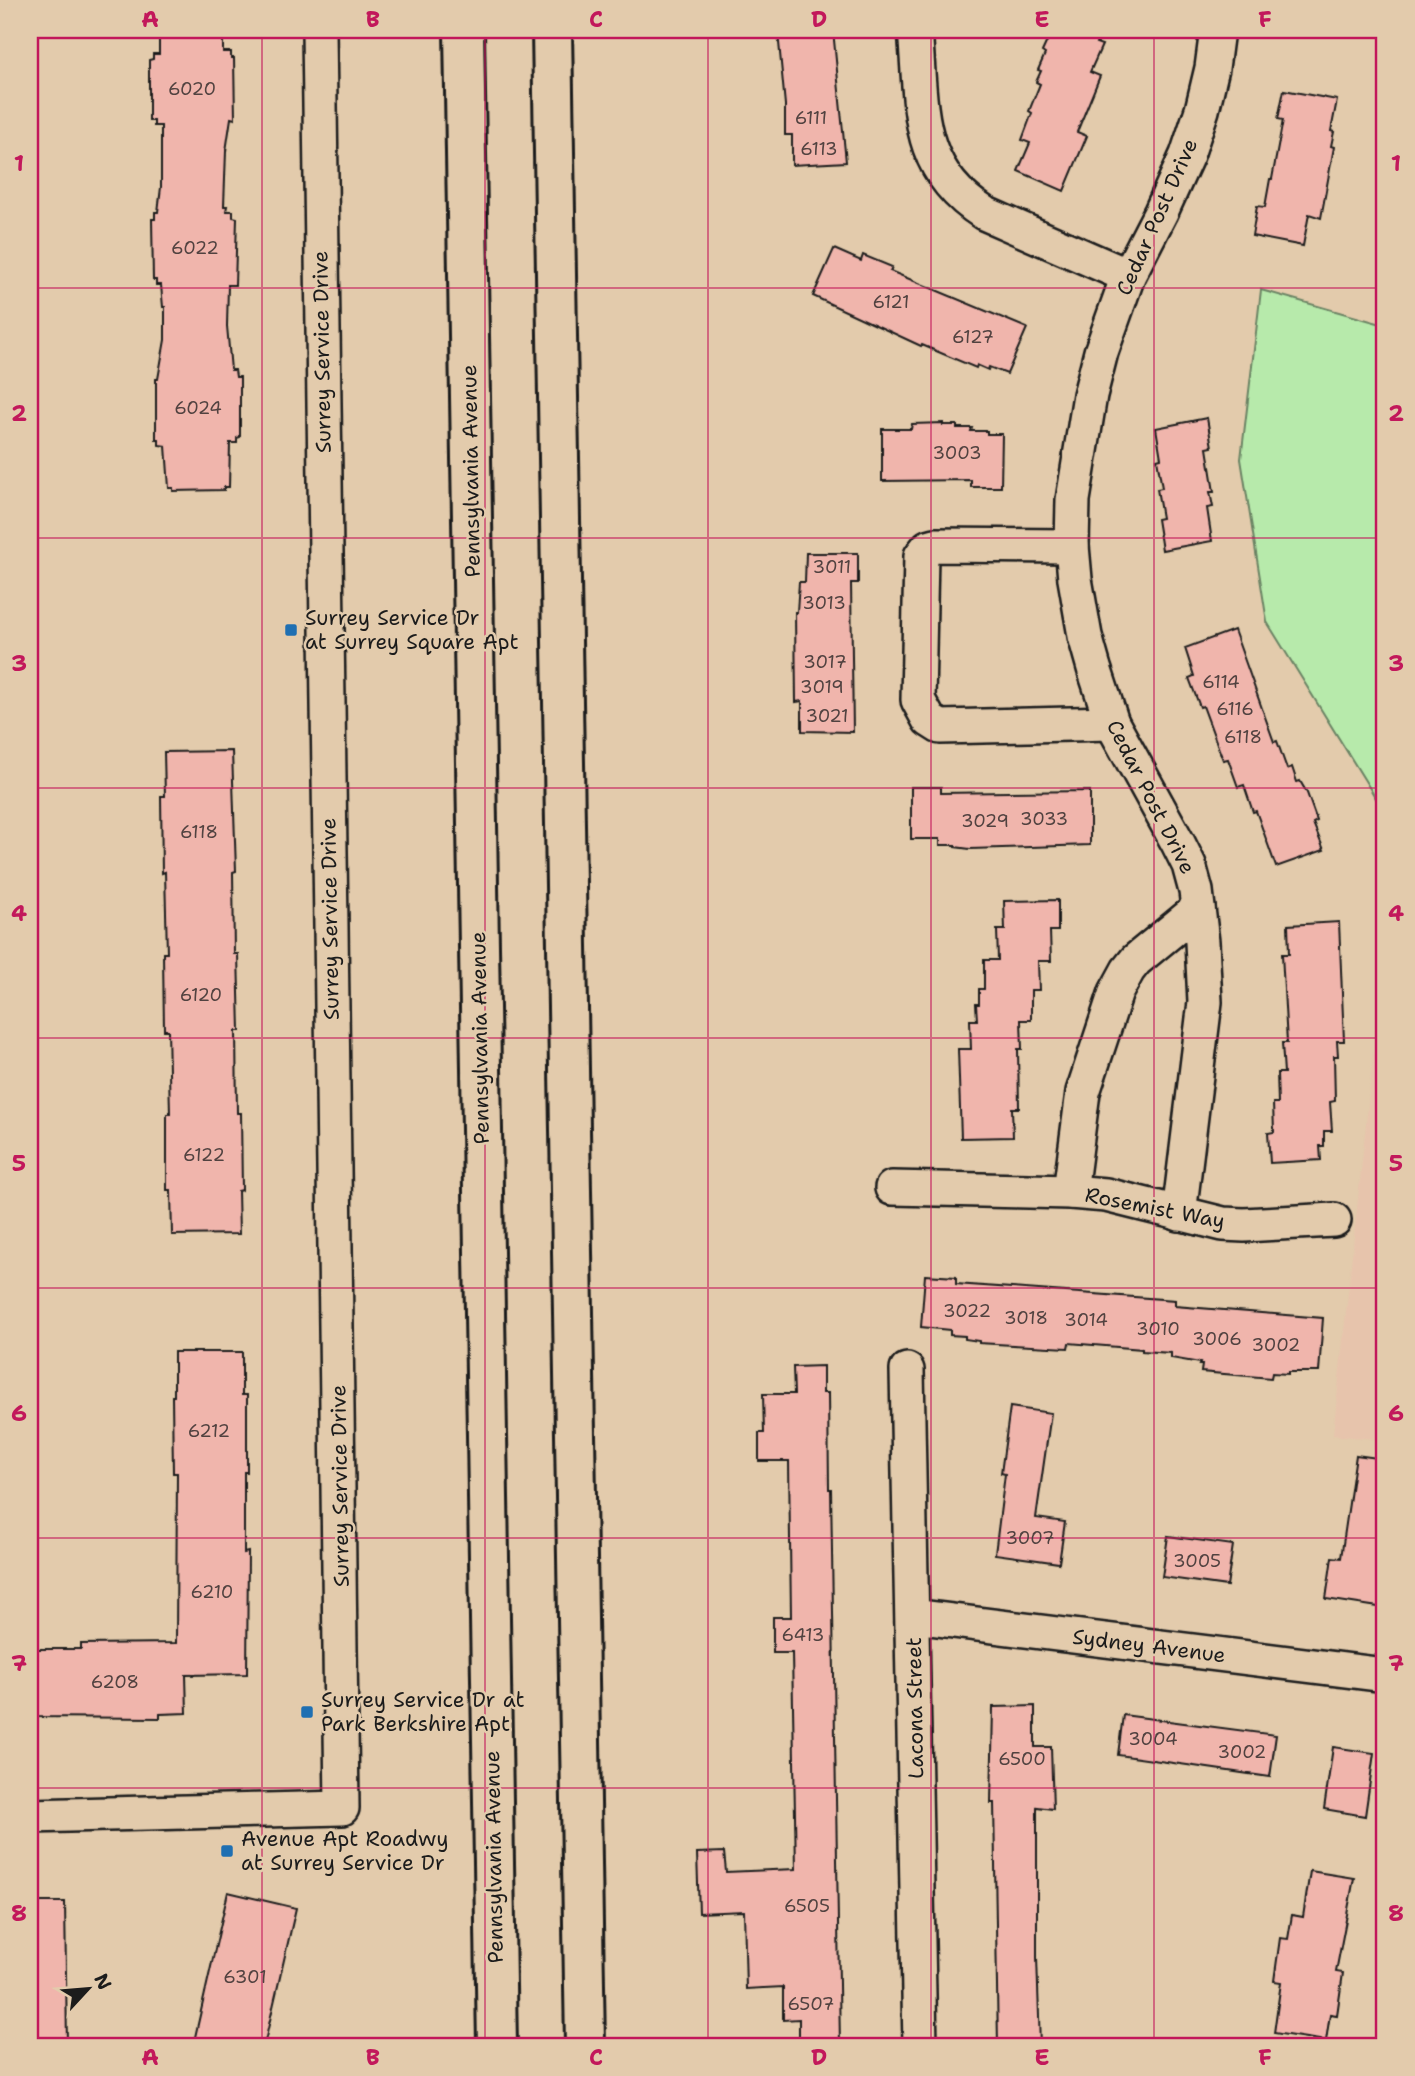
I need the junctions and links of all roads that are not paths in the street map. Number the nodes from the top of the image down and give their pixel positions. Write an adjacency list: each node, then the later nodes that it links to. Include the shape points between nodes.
1 (319, 30): 17 (street, Surrey Service Drive, via 342,1808)
2 (464, 30): 18 (highway, Pennsylvania Avenue)
3 (552, 30): 19 (highway)
4 (915, 30): 6 (street, via 925,133 952,188 984,213)
5 (1217, 30): 6 (street, Cedar Post Drive, via 1202,110 1186,155)
6 (1128, 276): 7 (street, Cedar Post Drive, via 1090,395 1073,500)
7 (1072, 546): 8 (street, Cedar Post Drive, via 1085,636); 8 (street, via 935,545 924,550 918,700 929,720 940,727)
8 (1112, 723): 9 (street, Cedar Post Drive, via 1188,865)
9 (1198, 909): 11 (street, via 1136,960 1116,992 1083,1092); 12 (street, Cedar Post Drive, via 1205,1002)
10 (892, 1188): 11 (street, Rosemist Way)
11 (1070, 1192): 12 (street, Rosemist Way, via 1106,1195)
12 (1179, 1214): 13 (street, Rosemist Way, via 1244,1225)
13 (1334, 1220)
14 (907, 1370): 15 (street, Lacona Street)
15 (913, 1616): 16 (street, Sydney Avenue); 20 (street, Lacona Street)
16 (1385, 1675)
17 (30, 1816)
18 (497, 2046)
19 (585, 2046)
20 (919, 2046)

